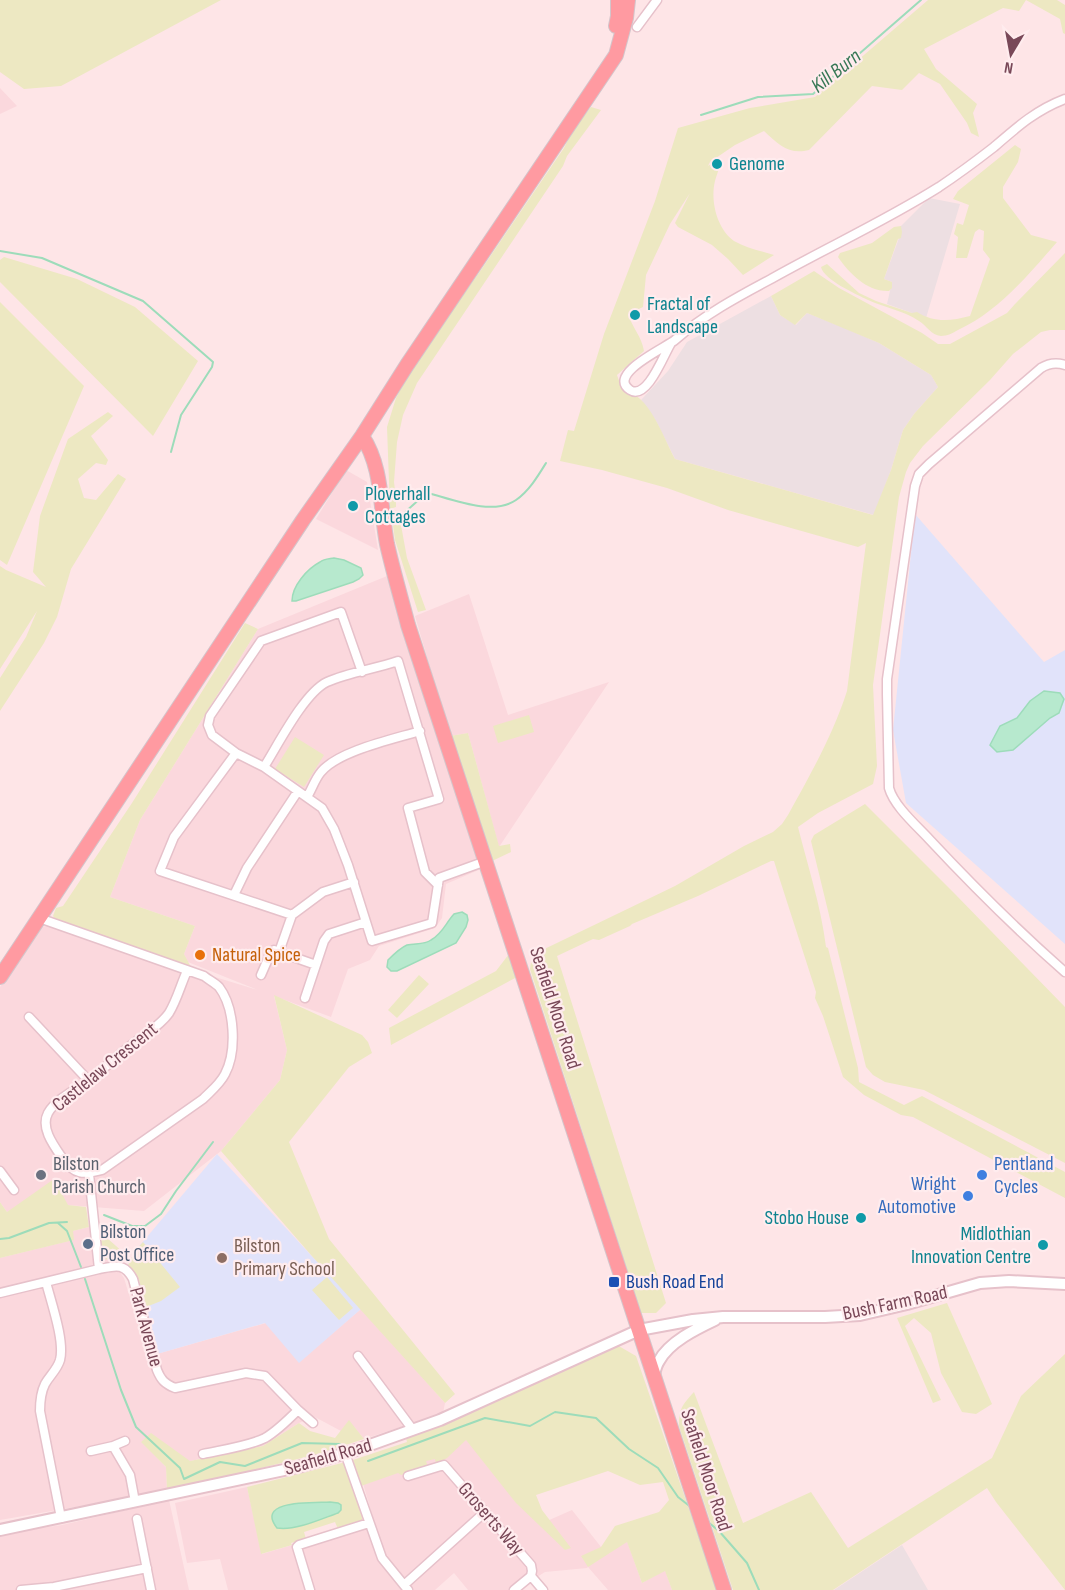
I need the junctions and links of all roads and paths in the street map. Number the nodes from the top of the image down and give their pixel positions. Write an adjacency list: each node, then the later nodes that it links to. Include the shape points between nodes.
1 (618, 0): 5 (main road, via 612,47)
2 (628, 0): 5 (main road, via 616,55)
3 (657, 0): 4 (street)
4 (638, 27)
5 (601, 77): 9 (main road)
6 (1065, 99): 7 (street, via 1026,119 936,189 727,303)
7 (671, 343): 7 (street, via 650,383 642,391 629,390 625,380 634,367)
8 (1065, 365): 26 (street, via 1048,364 1041,368 919,474 887,686 891,795 977,890)
9 (362, 436): 16 (main road, Seafield Moor Road, via 375,464 387,544 408,625); 21 (main road)
10 (362, 672): 11 (street, via 398,661); 12 (street, via 341,612 261,641 210,716 212,735); 13 (street, via 327,682 315,690)
11 (420, 731): 15 (street, via 336,760 321,771); 18 (street, via 439,799 408,808 425,872)
12 (236, 753): 13 (street); 19 (street, via 174,837 160,871)
13 (264, 767): 14 (street)
14 (298, 791): 15 (street); 19 (street, via 247,868)
15 (307, 797): 17 (street, via 322,808 334,829)
16 (486, 861): 18 (street, via 439,878); 40 (main road, Seafield Moor Road)
17 (354, 882): 20 (street, via 323,892); 22 (street)
18 (438, 885): 22 (street, via 432,923 372,941)
19 (234, 895): 20 (street)
20 (292, 915): 23 (street)
21 (39, 918): 25 (street); 28 (main road)
22 (366, 922): 24 (street, via 329,934)
23 (279, 952): 24 (street); 27 (street, via 271,952)
24 (316, 965): 29 (street)
25 (187, 971): 31 (street, Castlelaw Crescent, via 160,1024); 33 (street, via 204,976 224,996 231,1016 232,1039 226,1073 203,1099 102,1170)
26 (1065, 972)
27 (261, 975)
28 (0, 977)
29 (305, 998)
30 (29, 1017): 31 (street)
31 (88, 1080): 33 (street, Castlelaw Crescent, via 55,1105 47,1114 46,1123 47,1132 68,1167)
32 (0, 1171): 34 (street)
33 (89, 1174): 35 (street)
34 (14, 1190)
35 (99, 1269): 36 (street); 43 (street, Park Avenue, via 115,1266 128,1270 157,1370 167,1384 175,1388 246,1373 265,1376)
36 (46, 1282): 38 (street); 54 (street, via 61,1343 60,1358 45,1384 40,1411)
37 (1065, 1284): 39 (street, Bush Farm Road, via 980,1283 860,1315)
38 (0, 1293)
39 (723, 1317): 40 (street, Bush Farm Road); 42 (street, Bush Farm Road, via 675,1344 659,1361)
40 (639, 1330): 42 (main road, Seafield Moor Road); 45 (street, Seafield Road)
41 (358, 1356): 45 (street)
42 (654, 1376): 66 (main road, Seafield Moor Road)
43 (298, 1410): 44 (street, Park Avenue); 50 (street, via 265,1438)
44 (313, 1423)
45 (413, 1430): 49 (street, Seafield Road)
46 (125, 1442): 47 (street)
47 (113, 1446): 48 (street); 52 (street, via 130,1475)
48 (91, 1451)
49 (345, 1453): 52 (street, Seafield Road); 56 (street)
50 (203, 1454)
51 (408, 1476): 53 (street, Groserts Way, via 444,1465)
52 (135, 1502): 54 (street, Seafield Road)
53 (485, 1512): 59 (street, Groserts Way, via 531,1565); 60 (street)
54 (61, 1518): 57 (street, Seafield Road)
55 (137, 1519): 58 (street)
56 (369, 1523): 60 (street, via 382,1558); 63 (street, via 297,1547)
57 (0, 1530)
58 (147, 1568): 61 (street); 62 (street)
59 (531, 1576): 64 (street); 65 (street, Groserts Way)
60 (406, 1588)
61 (21, 1590)
62 (151, 1590)
63 (310, 1590)
64 (514, 1590)
65 (543, 1590)
66 (724, 1590)

